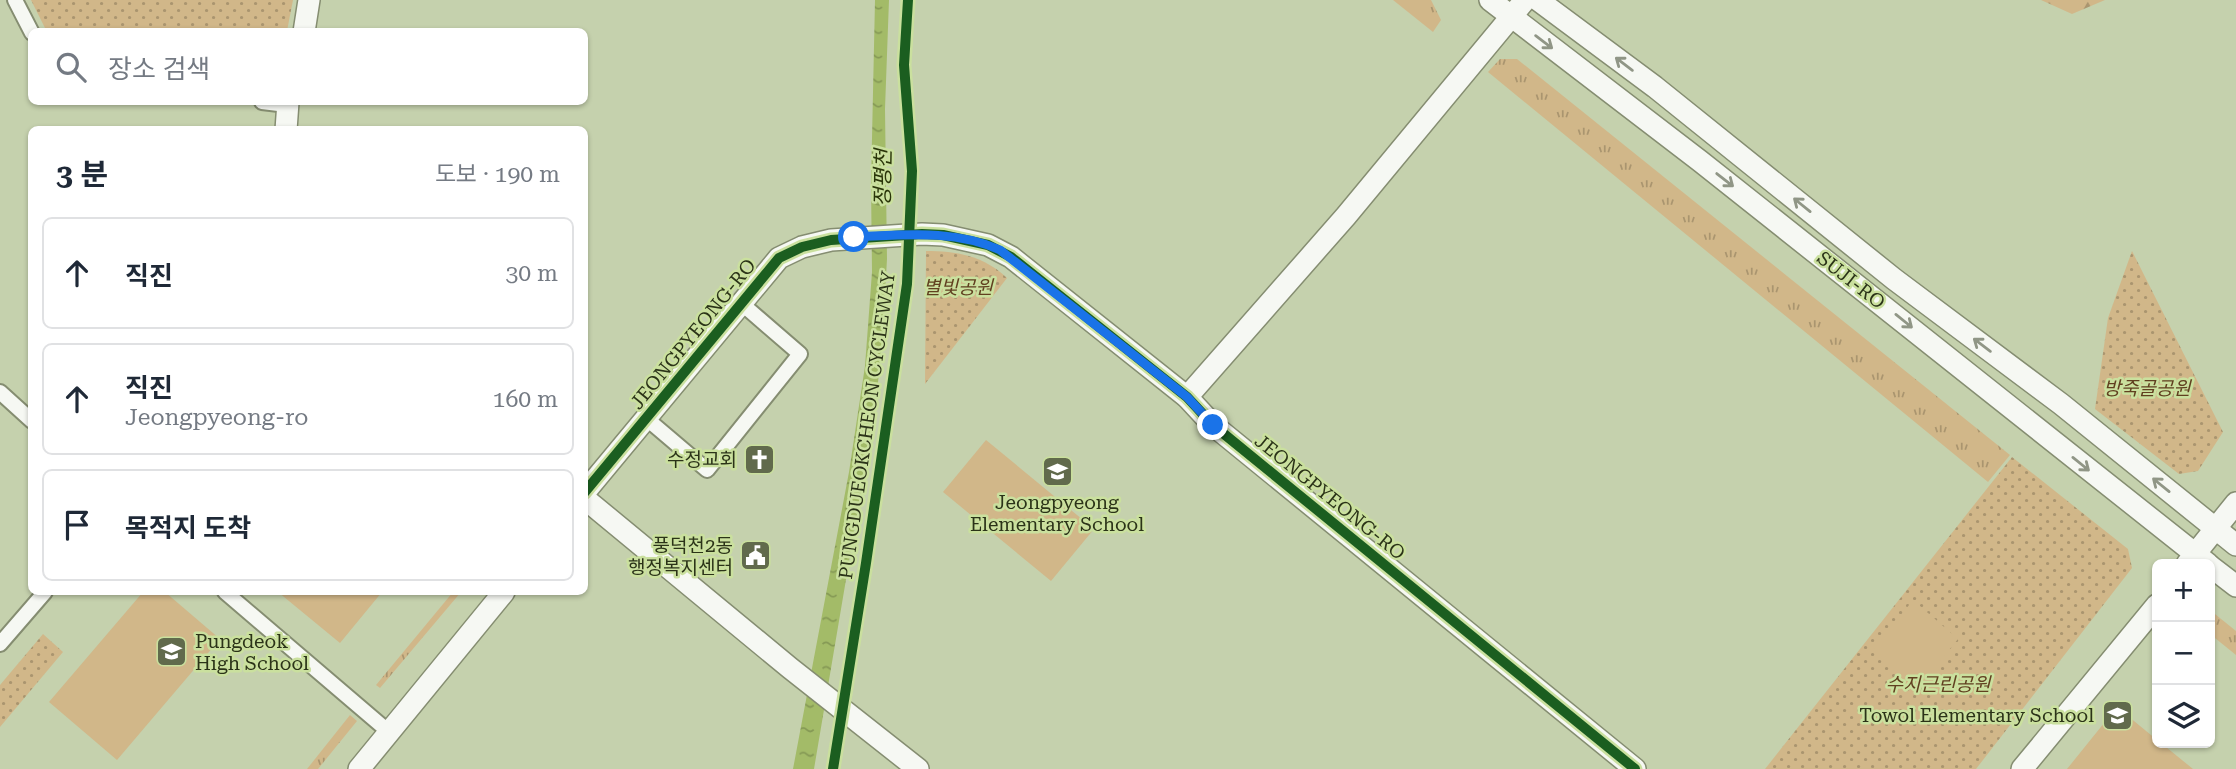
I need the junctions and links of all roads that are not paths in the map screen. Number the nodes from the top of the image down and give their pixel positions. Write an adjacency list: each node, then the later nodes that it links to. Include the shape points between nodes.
1 (15, 0): 7 (street)
2 (309, 0): 8 (street)
3 (1490, 0): 6 (street, SUJI-RO)
4 (1525, 0): 6 (street)
5 (1538, 0): 19 (street, SUJI-RO, one-way to 5)
6 (1511, 17): 13 (street, via 1346,216); 21 (street, SUJI-RO, one-way to 21, via 1700,161)
7 (29, 28)
8 (305, 28)
9 (288, 105): 10 (street)
10 (286, 126)
11 (741, 303): 13 (street, JEONGPYEONG-RO, via 779,258 814,243 943,234 1000,250); 15 (street, JEONGPYEONG-RO); 15 (street, JEONGPYEONG-RO, via 800,354 715,460 706,470)
12 (0, 392): 14 (street)
13 (1187, 397): 33 (street, JEONGPYEONG-RO, via 1213,425)
14 (28, 417)
15 (647, 419): 16 (street, JEONGPYEONG-RO)
16 (588, 490)
17 (588, 498): 32 (street)
18 (2236, 503): 19 (street)
19 (2215, 527): 20 (street, SUJI-RO); 22 (street)
20 (2236, 545)
21 (2196, 559)
22 (2201, 559)
23 (2215, 572): 24 (street, SUJI-RO)
24 (2236, 586)
25 (42, 595): 29 (street)
26 (229, 595): 30 (street)
27 (502, 595): 30 (street)
28 (2152, 611): 34 (street)
29 (0, 644)
30 (389, 732): 31 (street)
31 (359, 769)
32 (918, 769)
33 (1635, 769)
34 (2022, 769)

